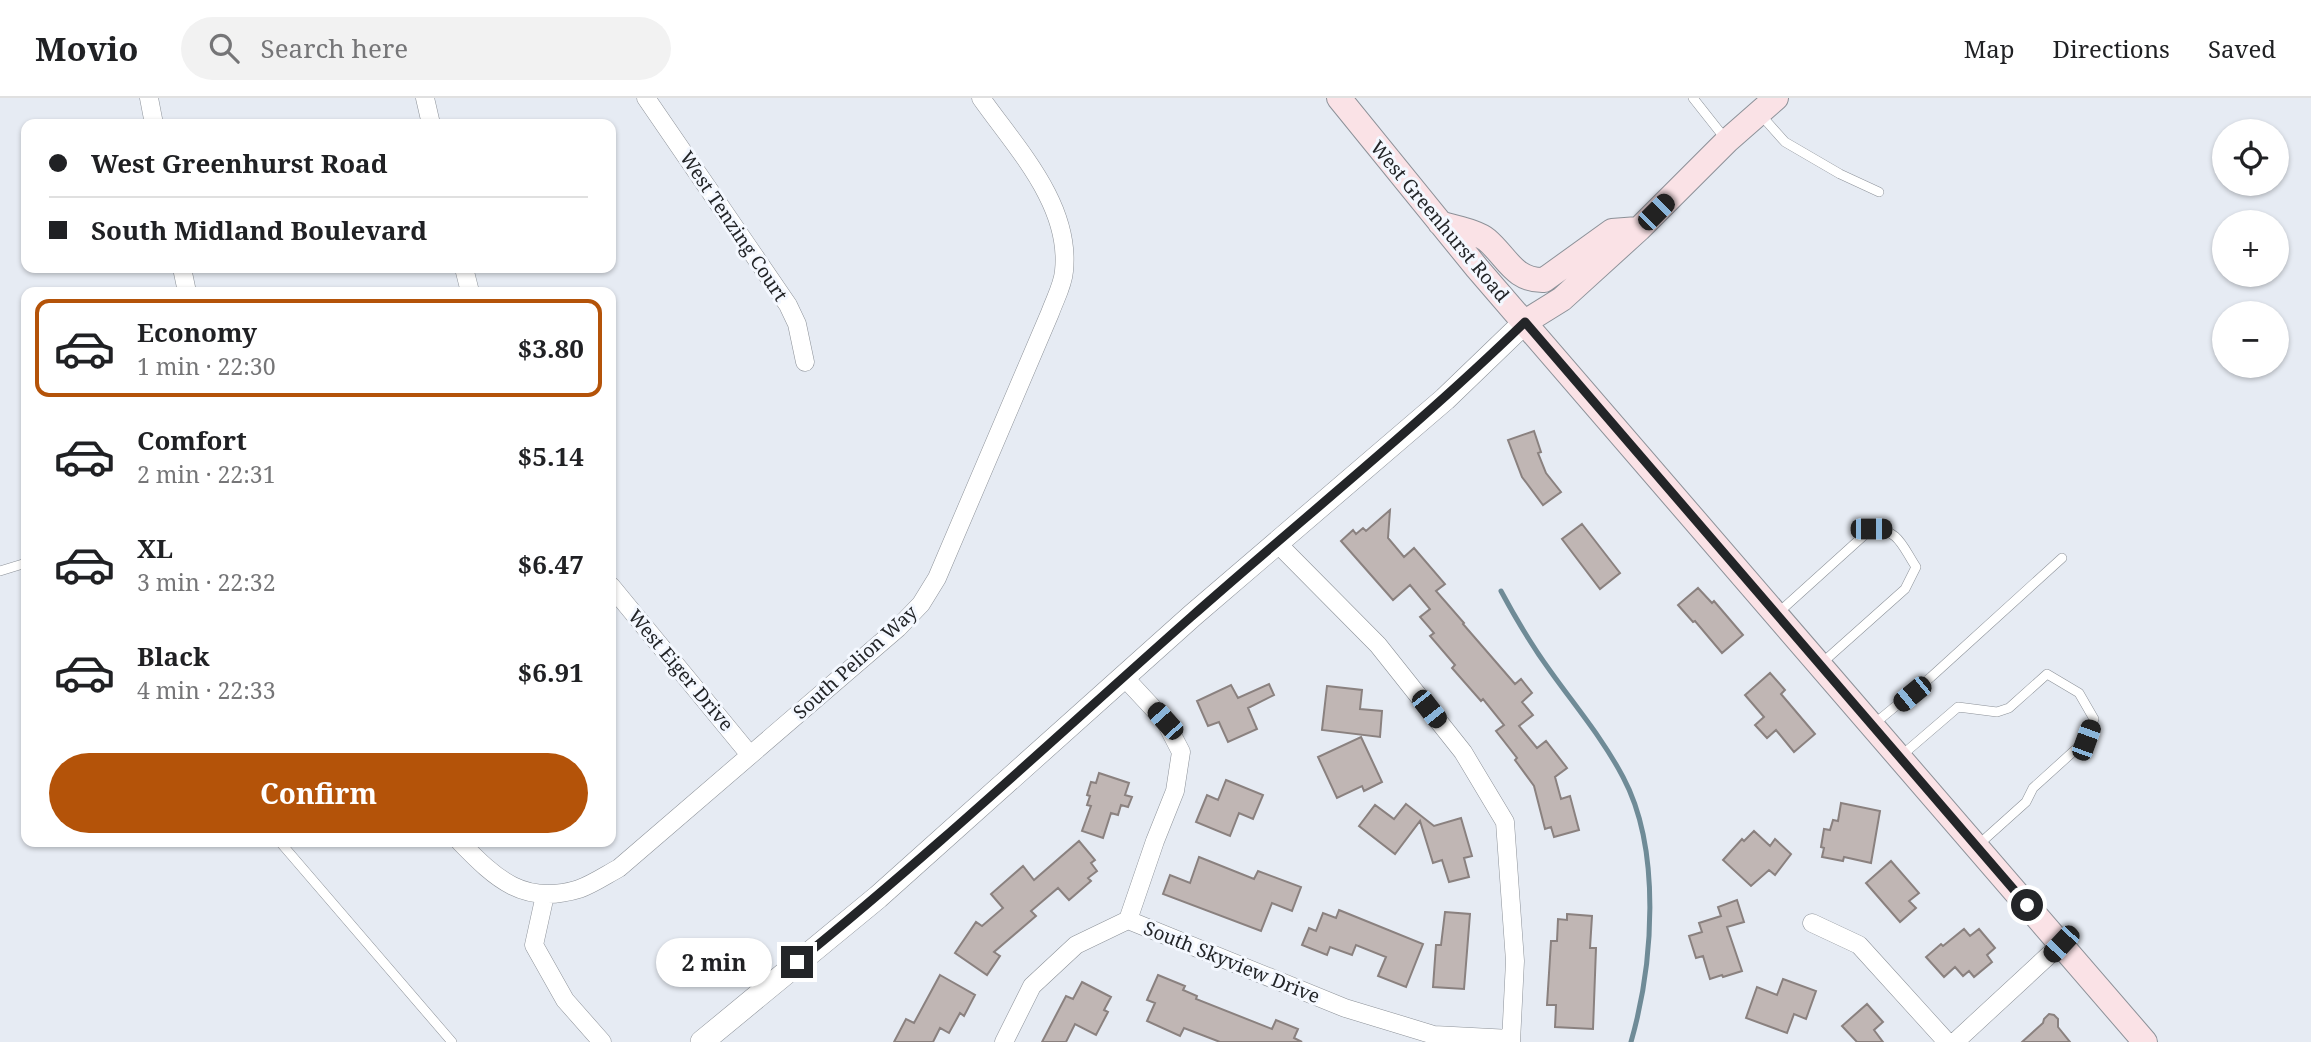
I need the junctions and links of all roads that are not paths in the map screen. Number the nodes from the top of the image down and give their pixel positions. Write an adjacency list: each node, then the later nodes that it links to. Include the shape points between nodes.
1 (149, 98): 8 (street)
2 (425, 98): 9 (street)
3 (646, 98): 15 (street, West Tenzing Court, via 788,304)
4 (981, 98): 25 (street, South Pelion Way, via 1048,194 1065,244 1064,274 921,604)
5 (1693, 98): 10 (lane)
6 (1341, 99): 12 (main road, West Greenhurst Road)
7 (1767, 105): 10 (main road); 11 (lane, via 1785,142)
8 (153, 119)
9 (430, 119)
10 (1727, 141): 13 (main road)
11 (1880, 192)
12 (1440, 222): 13 (main road, via 1486,239 1531,281 1544,280 1612,231); 14 (main road, West Greenhurst Road)
13 (1639, 229): 14 (main road, via 1562,299)
14 (1525, 322): 16 (street, via 1445,399); 21 (main road, West Greenhurst Road)
15 (804, 362)
16 (1278, 544): 23 (street); 34 (street, via 1378,645 1463,752 1505,822 1515,961)
17 (2062, 558): 24 (lane)
18 (21, 564): 19 (lane)
19 (0, 570)
20 (616, 592): 25 (street, West Eiger Drive)
21 (1776, 614): 22 (main road, West Greenhurst Road); 22 (lane, via 1871,529 1886,529 1897,538 1916,567 1905,589)
22 (1820, 664): 24 (main road, West Greenhurst Road)
23 (1124, 677): 31 (street, via 1165,721 1181,752 1175,790); 37 (street, via 878,897)
24 (1872, 726): 26 (main road, West Greenhurst Road)
25 (750, 755): 30 (street, South Pelion Way, via 619,868 581,888)
26 (1900, 757): 27 (main road, West Greenhurst Road); 27 (lane, via 1958,707 1997,712 2009,708 2047,674 2079,693 2094,719 2086,740)
27 (1977, 846): 33 (main road, West Greenhurst Road)
28 (284, 847): 35 (lane)
29 (465, 847): 30 (street, via 509,886)
30 (545, 895): 36 (street, via 534,945 565,1000)
31 (1128, 920): 34 (street, South Skyview Drive, via 1345,1008 1434,1035); 38 (street, South Skyview Drive, via 1076,944 1032,986)
32 (1812, 923): 39 (street, via 1860,945)
33 (2061, 944): 40 (street); 41 (main road, West Greenhurst Road)
34 (1511, 1041)
35 (452, 1042)
36 (602, 1042)
37 (702, 1042)
38 (1004, 1042)
39 (1947, 1042)
40 (1955, 1042)
41 (2145, 1042)

